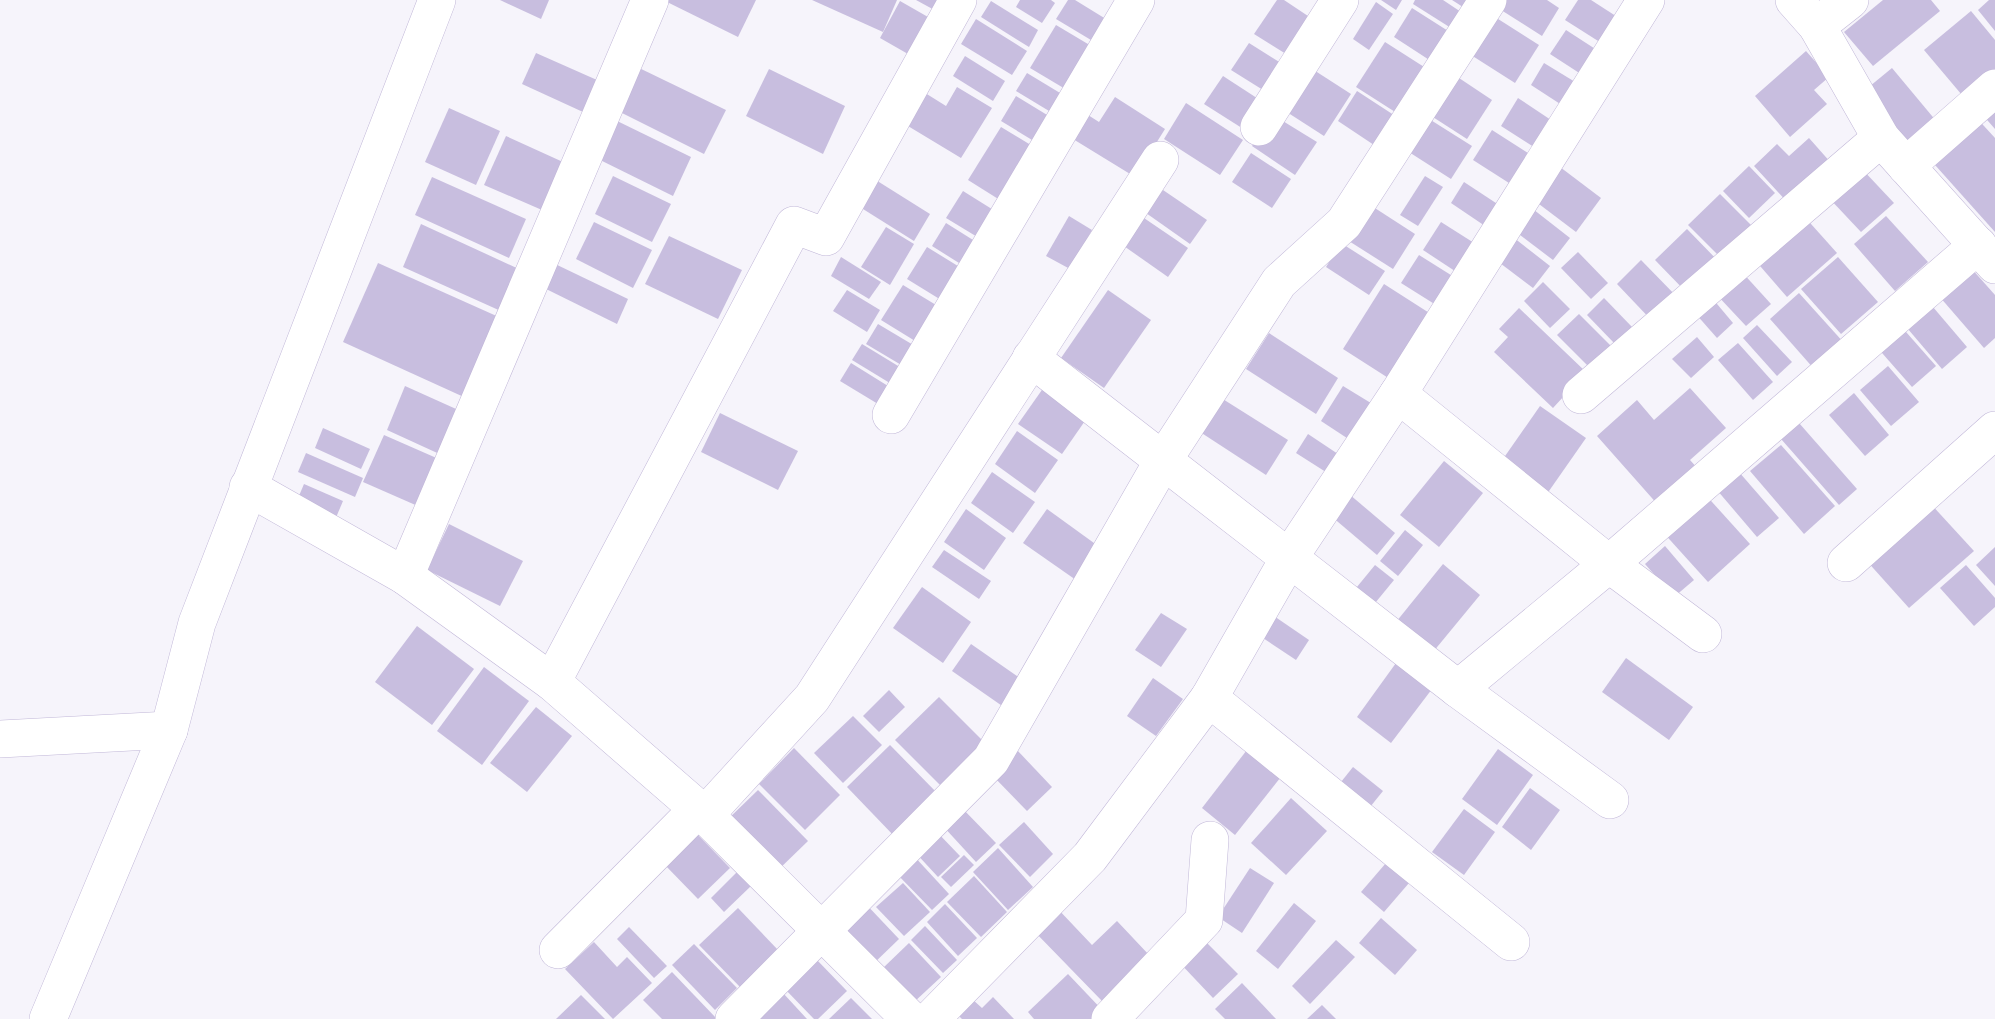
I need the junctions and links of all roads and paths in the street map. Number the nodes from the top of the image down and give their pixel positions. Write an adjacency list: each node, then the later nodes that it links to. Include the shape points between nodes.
1 (437, 0): 22 (street)
2 (650, 0): 26 (street)
3 (958, 0): 28 (street, via 827,237 794,225)
4 (1136, 0): 19 (street)
5 (1340, 0): 11 (street)
6 (1488, 0): 21 (street, via 1344,223 1279,282)
7 (1646, 0): 17 (street)
8 (1850, 0): 9 (street)
9 (1806, 13): 12 (street)
10 (1995, 88): 14 (street)
11 (1259, 127)
12 (1881, 138): 14 (street); 18 (street)
13 (1160, 160): 16 (street)
14 (1906, 166): 15 (street)
15 (1986, 255): 25 (street)
16 (1031, 358): 21 (street); 34 (street, via 812,698)
17 (1398, 394): 23 (street); 25 (street)
18 (1581, 396)
19 (891, 415)
20 (1995, 430): 24 (street)
21 (1164, 459): 23 (street); 36 (street, via 991,760)
22 (248, 487): 26 (street); 31 (street, via 197,623)
23 (1289, 558): 29 (street); 30 (street)
24 (1846, 563)
25 (1609, 564): 27 (street); 29 (street)
26 (405, 576): 28 (street)
27 (1703, 634)
28 (552, 682): 34 (street)
29 (1458, 689): 33 (street)
30 (1209, 698): 37 (street); 42 (street, via 1090,857)
31 (169, 730): 32 (street); 39 (street)
32 (0, 739)
33 (1610, 800)
34 (702, 812): 36 (street); 38 (street)
35 (1210, 840): 43 (street, via 1204,920)
36 (821, 930): 40 (street); 41 (street)
37 (1511, 942)
38 (558, 950)
39 (48, 1019)
40 (734, 1019)
41 (910, 1019)
42 (931, 1019)
43 (1110, 1019)

